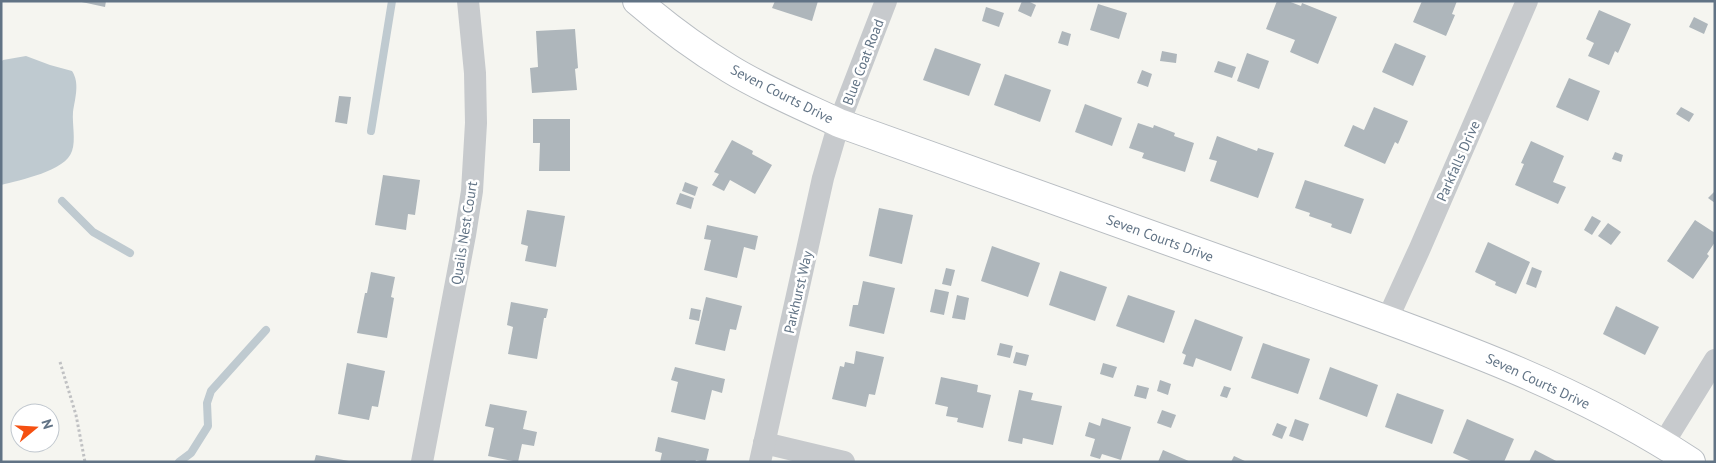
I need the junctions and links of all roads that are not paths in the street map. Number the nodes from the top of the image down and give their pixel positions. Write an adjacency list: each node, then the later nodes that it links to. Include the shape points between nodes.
1 (468, 1): 10 (street, Quails Nest Court, via 475,73 472,191)
2 (637, 1): 5 (street, Seven Courts Drive, via 669,28 730,69)
3 (886, 1): 5 (street, Blue Coat Road)
4 (1527, 1): 6 (street, Parkfalls Drive)
5 (839, 123): 6 (street, Seven Courts Drive); 9 (street, Parkhurst Way, via 823,178)
6 (1387, 320): 8 (street, Seven Courts Drive, via 1486,357 1564,391)
7 (1715, 360): 8 (street)
8 (1663, 444): 12 (street, Seven Courts Drive)
9 (762, 452): 11 (street)
10 (422, 462)
11 (844, 462)
12 (1691, 462)

